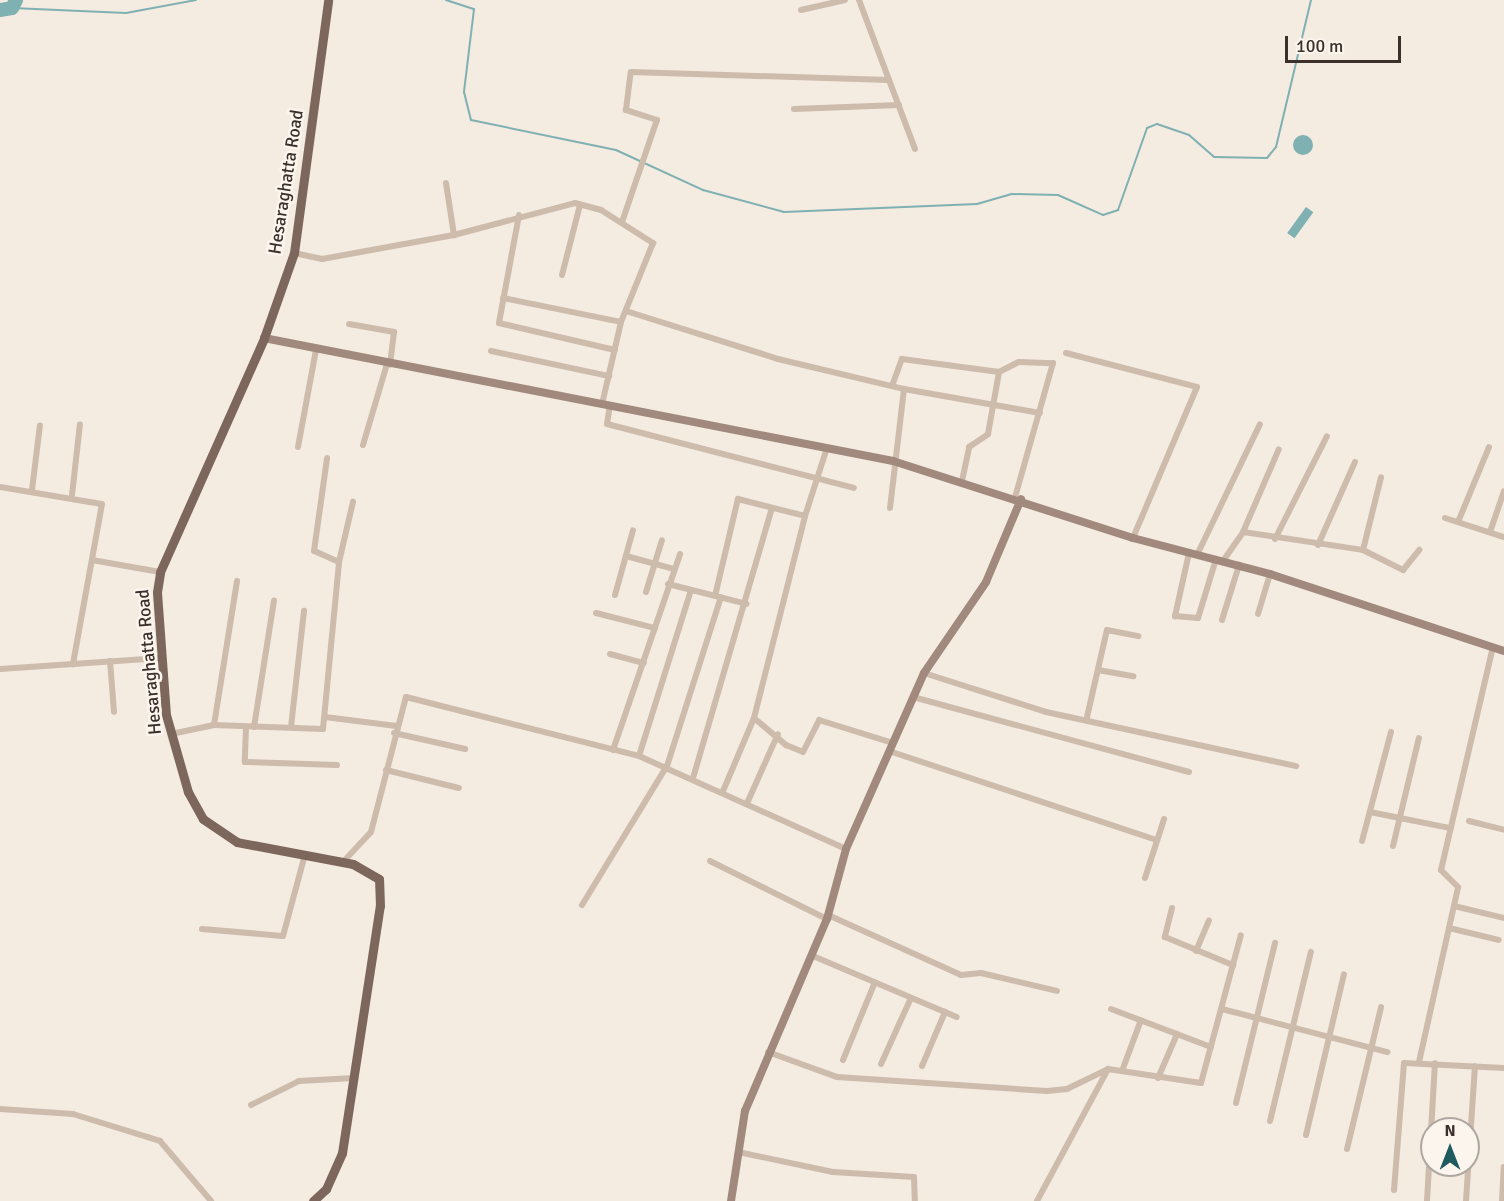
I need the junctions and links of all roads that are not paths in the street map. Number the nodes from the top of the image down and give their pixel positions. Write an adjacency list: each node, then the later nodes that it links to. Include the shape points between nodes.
1 (328, 0): 14 (main road, Hesaraghatta Road)
2 (845, 0): 4 (street)
3 (859, 0): 5 (street)
4 (801, 10)
5 (889, 80): 6 (street); 12 (street, via 720,77 637,69 630,72 626,110 657,120)
6 (898, 105): 7 (street); 8 (street)
7 (794, 109)
8 (915, 149)
9 (446, 183): 13 (street)
10 (580, 205): 11 (street); 12 (street); 15 (street)
11 (519, 215): 13 (street); 16 (street)
12 (622, 222): 17 (street, via 653,243)
13 (454, 235): 14 (street, via 322,259)
14 (294, 253): 20 (main road, Hesaraghatta Road)
15 (562, 275)
16 (503, 298): 18 (street); 22 (street, via 499,323)
17 (626, 311): 18 (street); 28 (street, via 778,359)
18 (621, 322): 22 (street)
19 (349, 324): 25 (street, via 394,332)
20 (264, 338): 21 (street); 79 (main road, Hesaraghatta Road)
21 (316, 350): 25 (street); 38 (street)
22 (615, 350): 27 (street)
23 (491, 351): 27 (street)
24 (1065, 353): 64 (street, via 1197,387)
25 (388, 364): 31 (street); 37 (street)
26 (999, 372): 28 (street, via 902,358); 30 (street); 32 (street, via 1019,362 1053,363)
27 (609, 376): 31 (street)
28 (892, 386): 29 (street)
29 (904, 389): 30 (street); 43 (street)
30 (993, 403): 32 (street); 47 (street, via 988,434 969,447)
31 (606, 404): 40 (street); 45 (street, via 607,424)
32 (1040, 413): 53 (street)
33 (80, 424): 52 (street)
34 (1260, 424): 70 (street)
35 (40, 425): 50 (street)
36 (1327, 436): 65 (street)
37 (363, 445)
38 (298, 447)
39 (1489, 447): 59 (street)
40 (827, 448): 43 (street); 45 (street)
41 (1278, 449): 61 (street)
42 (327, 458): 75 (street, via 314,551)
43 (893, 461): 47 (street); 55 (street)
44 (1355, 462): 67 (street)
45 (818, 476): 49 (street); 57 (street)
46 (1381, 477): 68 (street)
47 (962, 481): 53 (street)
48 (0, 487): 50 (street)
49 (855, 488)
50 (32, 490): 52 (street)
51 (1504, 491): 62 (street)
52 (72, 495): 73 (street, via 102,504)
53 (1018, 498): 64 (street); 104 (street, via 986,582)
54 (353, 502): 75 (street)
55 (890, 507)
56 (772, 508): 57 (street); 86 (street, via 738,499); 88 (street)
57 (805, 516): 110 (street)
58 (1445, 518): 59 (street)
59 (1458, 522): 62 (street)
60 (633, 530): 72 (street)
61 (1243, 532): 65 (street); 74 (street)
62 (1490, 532): 63 (street)
63 (1504, 537)
64 (1133, 538): 70 (street)
65 (1275, 539): 67 (street)
66 (662, 540): 76 (street)
67 (1318, 545): 68 (street)
68 (1363, 550): 69 (street, via 1403,570)
69 (1419, 550)
70 (1193, 554): 74 (street); 74 (street, via 1175,616 1198,618)
71 (680, 555): 78 (street)
72 (626, 556): 76 (street); 85 (street)
73 (92, 560): 79 (street); 101 (street)
74 (1219, 560): 77 (street)
75 (339, 562): 108 (street)
76 (654, 564): 78 (street); 84 (street)
77 (1239, 565): 80 (street); 92 (street)
78 (674, 569): 82 (street)
79 (160, 572): 98 (main road, Hesaraghatta Road)
80 (1270, 574): 91 (street); 95 (street)
81 (237, 581): 111 (street)
82 (668, 584): 83 (street); 93 (street)
83 (691, 590): 86 (street); 123 (street)
84 (646, 592)
85 (615, 595)
86 (718, 596): 88 (street); 125 (street)
87 (274, 602): 113 (street)
88 (747, 604): 129 (street)
89 (304, 611): 114 (street)
90 (596, 613): 93 (street)
91 (1258, 614)
92 (1222, 620)
93 (655, 628): 100 (street)
94 (1138, 636): 103 (street, via 1107,630)
95 (1492, 647): 96 (street); 137 (street)
96 (1504, 651)
97 (610, 654): 100 (street)
98 (161, 658): 99 (street); 117 (main road, Hesaraghatta Road)
99 (110, 661): 101 (street); 107 (street)
100 (644, 663): 122 (street)
101 (73, 664): 102 (street)
102 (0, 669)
103 (1098, 670): 105 (street); 109 (street)
104 (924, 674): 106 (street); 109 (street, via 1046,712)
105 (1133, 676)
106 (913, 697): 120 (street); 128 (street)
107 (114, 712)
108 (325, 717): 114 (street, via 323,729); 115 (street)
109 (1087, 717): 126 (street)
110 (754, 718): 118 (street); 131 (street)
111 (214, 725): 112 (street); 117 (street)
112 (246, 727): 113 (street); 124 (street, via 245,762)
113 (255, 727): 114 (street)
114 (291, 727)
115 (395, 730): 121 (street); 122 (street, via 406,697); 127 (street)
116 (1391, 732): 133 (street)
117 (171, 734): 143 (main road, Hesaraghatta Road, via 188,792 214,830 237,842)
118 (778, 734): 120 (street, via 786,746 803,752 819,720); 132 (street)
119 (1419, 738): 134 (street)
120 (891, 747): 139 (street); 142 (street)
121 (465, 749)
122 (613, 750): 123 (street)
123 (639, 756): 125 (street)
124 (337, 765)
125 (667, 766): 129 (street); 147 (street)
126 (1296, 766)
127 (386, 770): 130 (street); 145 (street, via 371,832)
128 (1189, 772)
129 (693, 778): 131 (street)
130 (459, 788)
131 (723, 791): 132 (street)
132 (748, 801): 142 (street)
133 (1370, 812): 134 (street); 140 (street)
134 (1400, 818): 137 (street); 141 (street)
135 (1164, 819): 139 (street)
136 (1469, 820): 138 (street)
137 (1450, 828): 148 (street, via 1440,874 1457,883)
138 (1504, 830)
139 (1157, 840): 146 (street)
140 (1362, 841)
141 (1393, 846)
142 (846, 849): 150 (street)
143 (304, 858): 145 (main road, Hesaraghatta Road); 153 (street, via 284,936)
144 (710, 861): 150 (street)
145 (343, 863): 189 (main road, Hesaraghatta Road, via 374,873 381,888)
146 (1145, 878)
147 (582, 905)
148 (1454, 906): 151 (street); 154 (street)
149 (1172, 908): 158 (street, via 1165,938)
150 (828, 917): 160 (street); 164 (street, via 961,975 981,973)
151 (1504, 918)
152 (1209, 921): 158 (street)
153 (202, 928)
154 (1449, 928): 156 (street); 181 (street)
155 (1241, 935): 161 (street)
156 (1499, 939)
157 (1275, 943): 171 (street)
158 (1196, 951): 161 (street)
159 (1311, 952): 173 (street)
160 (813, 956): 163 (street); 178 (street)
161 (1233, 965): 168 (street)
162 (1344, 974): 175 (street)
163 (875, 982): 165 (street); 180 (street)
164 (1057, 991)
165 (911, 998): 169 (street); 183 (street)
166 (1381, 1007): 177 (street)
167 (1111, 1009): 172 (street)
168 (1221, 1009): 171 (street); 176 (street)
169 (945, 1012): 170 (street); 184 (street)
170 (957, 1017)
171 (1257, 1018): 173 (street); 191 (street)
172 (1141, 1020): 174 (street); 188 (street)
173 (1293, 1028): 175 (street); 194 (street)
174 (1177, 1034): 176 (street); 190 (street)
175 (1329, 1037): 177 (street); 195 (street)
176 (1211, 1047): 190 (street, via 1201,1083)
177 (1371, 1048): 179 (street); 196 (street)
178 (768, 1052): 187 (street, via 837,1077 1047,1091 1067,1089); 197 (street)
179 (1387, 1052)
180 (843, 1060)
181 (1419, 1062): 182 (street); 199 (street, via 1403,1066)
182 (1435, 1063): 185 (street); 205 (street)
183 (881, 1064)
184 (922, 1066)
185 (1475, 1066): 186 (street); 206 (street)
186 (1504, 1068)
187 (1108, 1069): 188 (street); 204 (street)
188 (1122, 1071): 190 (street)
189 (354, 1078): 192 (street, via 299,1081); 201 (main road, Hesaraghatta Road, via 336,1171)
190 (1158, 1078)
191 (1236, 1103)
192 (251, 1105)
193 (0, 1109): 200 (street, via 73,1114 160,1141)
194 (1270, 1122)
195 (1306, 1135)
196 (1347, 1149)
197 (738, 1152): 202 (street); 203 (street, via 833,1172 914,1177)
198 (1504, 1167): 207 (street)
199 (1394, 1190)
200 (211, 1201)
201 (313, 1201)
202 (731, 1201)
203 (915, 1201)
204 (1037, 1201)
205 (1427, 1201)
206 (1466, 1201)
207 (1502, 1201)

